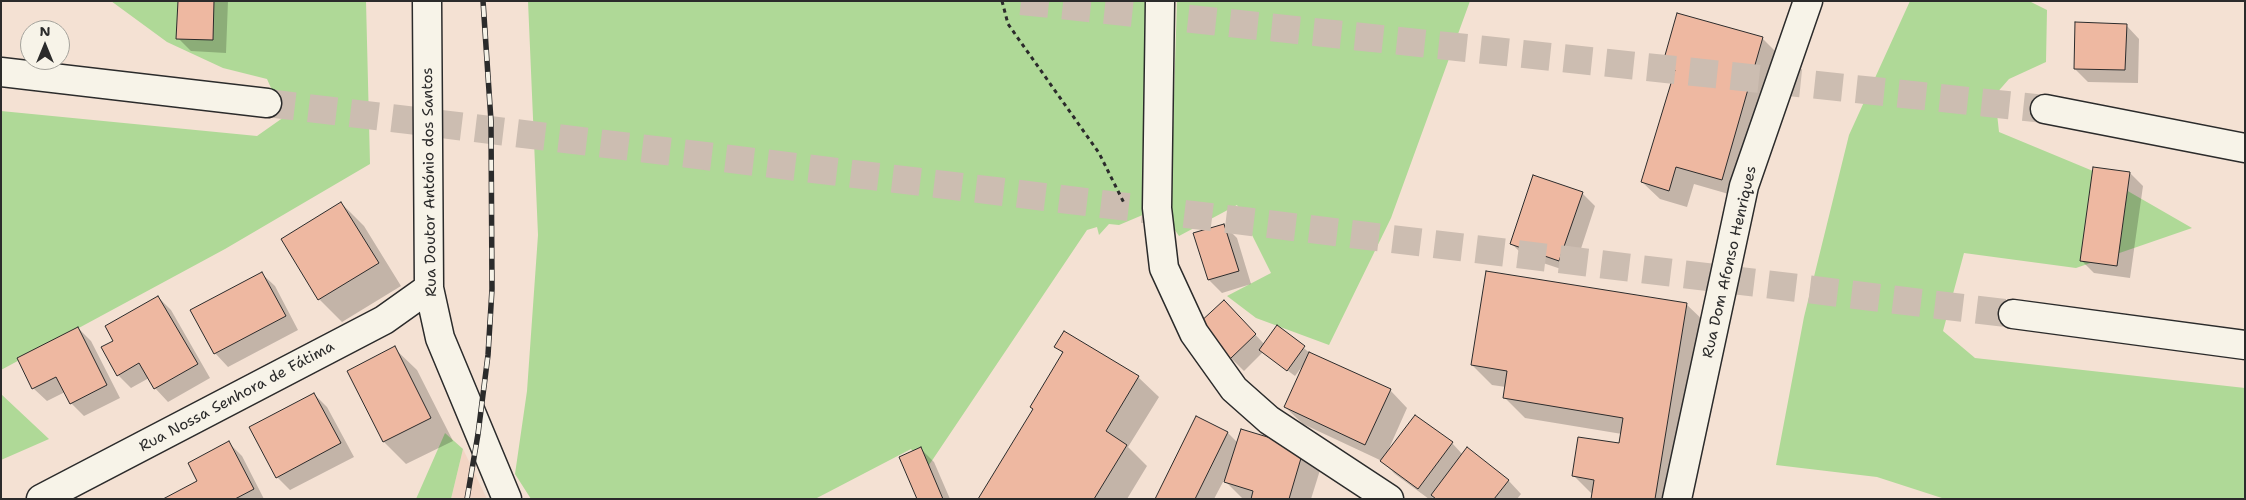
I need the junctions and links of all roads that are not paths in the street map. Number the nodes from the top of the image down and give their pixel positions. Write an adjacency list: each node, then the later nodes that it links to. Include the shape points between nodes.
1 (427, 1): 8 (main road, Rua Doutor António dos Santos)
2 (1160, 1): 13 (main road, via 1157,208 1164,268 1194,333 1234,389 1269,420)
3 (1808, 1): 14 (main road, Rua Dom Afonso Henriques, via 1744,186)
4 (1, 72): 5 (main road)
5 (267, 103)
6 (2044, 109): 7 (main road)
7 (2245, 148)
8 (429, 288): 11 (main road, Rua Nossa Senhora de Fátima, via 384,320); 12 (main road, Rua Doutor António dos Santos, via 440,338)
9 (2013, 314): 10 (main road)
10 (2245, 345)
11 (41, 499)
12 (507, 499)
13 (1390, 499)
14 (1677, 499)

